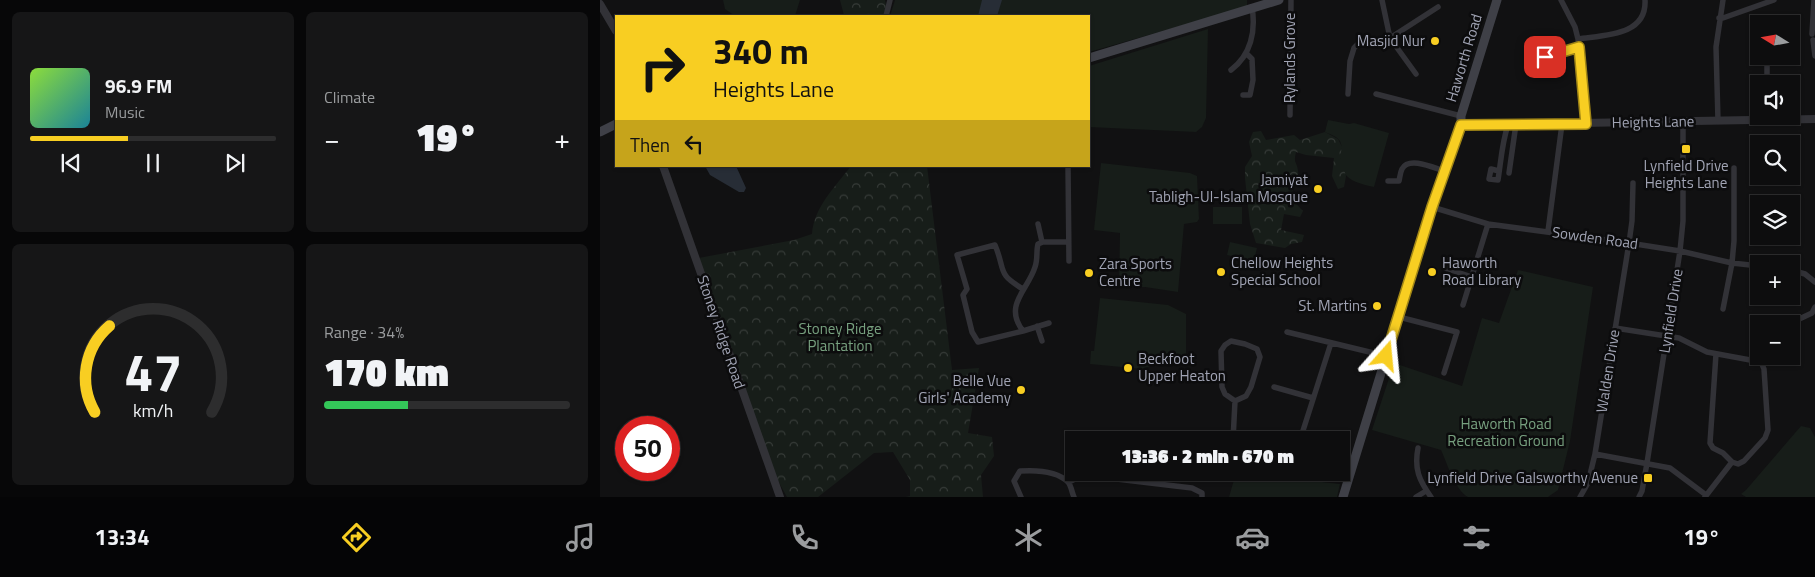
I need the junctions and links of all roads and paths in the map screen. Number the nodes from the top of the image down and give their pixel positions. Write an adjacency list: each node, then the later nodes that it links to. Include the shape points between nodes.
1 (890, 0): 14 (street)
2 (1279, 0): 12 (main road)
3 (1291, 0): 29 (street, Rylands Grove)
4 (1382, 0): 17 (street)
5 (1497, 0): 32 (main road, Haworth Road)
6 (1561, 0): 18 (street)
7 (1645, 0): 18 (street, via 1643,15 1636,26 1626,31)
8 (1723, 0): 15 (street)
9 (1774, 0): 15 (street)
10 (1814, 0): 22 (street)
11 (600, 4): 16 (street)
12 (1252, 8): 20 (street, via 1254,28); 23 (main road)
13 (1438, 8): 17 (street)
14 (886, 15)
15 (1719, 18): 34 (street, via 1716,47)
16 (615, 30)
17 (1390, 38): 25 (street); 26 (street, via 1360,42 1354,48)
18 (1578, 39): 19 (street)
19 (1579, 47): 21 (street, via 1545,57); 39 (street)
20 (1247, 54): 24 (street); 28 (street, via 1252,59 1253,80 1250,95)
21 (1542, 54)
22 (1815, 56)
23 (1090, 58)
24 (1231, 70)
25 (1416, 74)
26 (1348, 94)
27 (1376, 94): 32 (street)
28 (1243, 95)
29 (1290, 115)
30 (1750, 119): 34 (street, Heights Lane)
31 (1800, 119): 33 (street, Heights Lane)
32 (1461, 120): 37 (street, Heights Lane); 44 (main road, Haworth Road)
33 (1815, 120)
34 (1718, 121): 35 (street, Heights Lane)
35 (1683, 122): 39 (street, Heights Lane); 56 (street, Lynfield Drive)
36 (615, 124): 40 (main road)
37 (1512, 124): 38 (street, Heights Lane); 45 (street, via 1504,136); 46 (street)
38 (1562, 124): 39 (street, Heights Lane); 52 (street)
39 (1586, 124)
40 (600, 132)
41 (663, 167): 95 (street, Stoney Ridge Road)
42 (1068, 167): 54 (street)
43 (1734, 168): 59 (street)
44 (1444, 171): 47 (street, via 1409,164 1400,171 1402,182); 49 (main road, Haworth Road)
45 (1500, 171)
46 (1509, 173)
47 (1388, 181)
48 (1633, 183): 55 (street, Walden Drive)
49 (1432, 207): 51 (street, Sowden Road); 68 (main road, Haworth Road)
50 (1038, 224): 53 (street)
51 (1488, 224): 52 (street, Sowden Road); 62 (street)
52 (1548, 231): 55 (street, Sowden Road)
53 (1042, 242): 54 (street); 64 (street, via 1038,244 1035,266)
54 (1068, 242): 58 (street)
55 (1630, 243): 56 (street, Sowden Road); 72 (street, Walden Drive)
56 (1680, 251): 59 (street, Sowden Road); 75 (street, Lynfield Drive)
57 (1449, 260): 62 (street, via 1446,269)
58 (1069, 261)
59 (1732, 263): 60 (street, Sowden Road); 67 (street)
60 (1750, 265)
61 (1800, 273): 63 (street)
62 (1472, 277): 65 (street)
63 (1815, 282)
64 (1023, 289): 73 (street, via 1015,305 1018,325); 73 (street, via 1002,272 995,245 957,256 967,288 962,295 978,342)
65 (1463, 305)
66 (1815, 307): 69 (street, via 1812,313)
67 (1722, 309)
68 (1399, 317): 79 (main road, Haworth Road); 80 (street, via 1457,332)
69 (1800, 319)
70 (1049, 323): 71 (street)
71 (1037, 326): 73 (street); 76 (street)
72 (1615, 328): 75 (street); 87 (street, Walden Drive)
73 (1023, 330)
74 (1286, 332): 77 (street)
75 (1668, 336): 78 (street); 90 (street, Lynfield Drive)
76 (1042, 341)
77 (1331, 342): 79 (street); 82 (street)
78 (1716, 354): 88 (street, via 1710,443); 88 (street, via 1758,360 1764,365 1768,430 1765,438 1744,461)
79 (1386, 356): 91 (main road, Haworth Road)
80 (1444, 373)
81 (1274, 387): 82 (street)
82 (1313, 398): 85 (street)
83 (1235, 401): 83 (street, via 1225,394 1222,386 1221,351 1231,341 1257,349 1260,357 1246,396); 84 (street)
84 (1233, 431)
85 (1303, 431)
86 (1418, 448): 93 (street, via 1415,462)
87 (1595, 454): 90 (street); 102 (street, Walden Drive, via 1588,483)
88 (1732, 462): 94 (street)
89 (1350, 463): 91 (street)
90 (1647, 463): 94 (street, via 1670,468); 103 (street, Lynfield Drive)
91 (1354, 464): 99 (main road, Haworth Road)
92 (1068, 482): 96 (street, via 1054,474 1020,471 1014,481); 97 (street); 98 (street, via 1083,475 1192,488 1202,493)
93 (1426, 491): 100 (street); 101 (street)
94 (1706, 496)
95 (780, 497)
96 (1021, 497)
97 (1074, 497)
98 (1202, 497)
99 (1343, 497)
100 (1416, 497)
101 (1431, 497)
102 (1580, 497)
103 (1639, 497)

